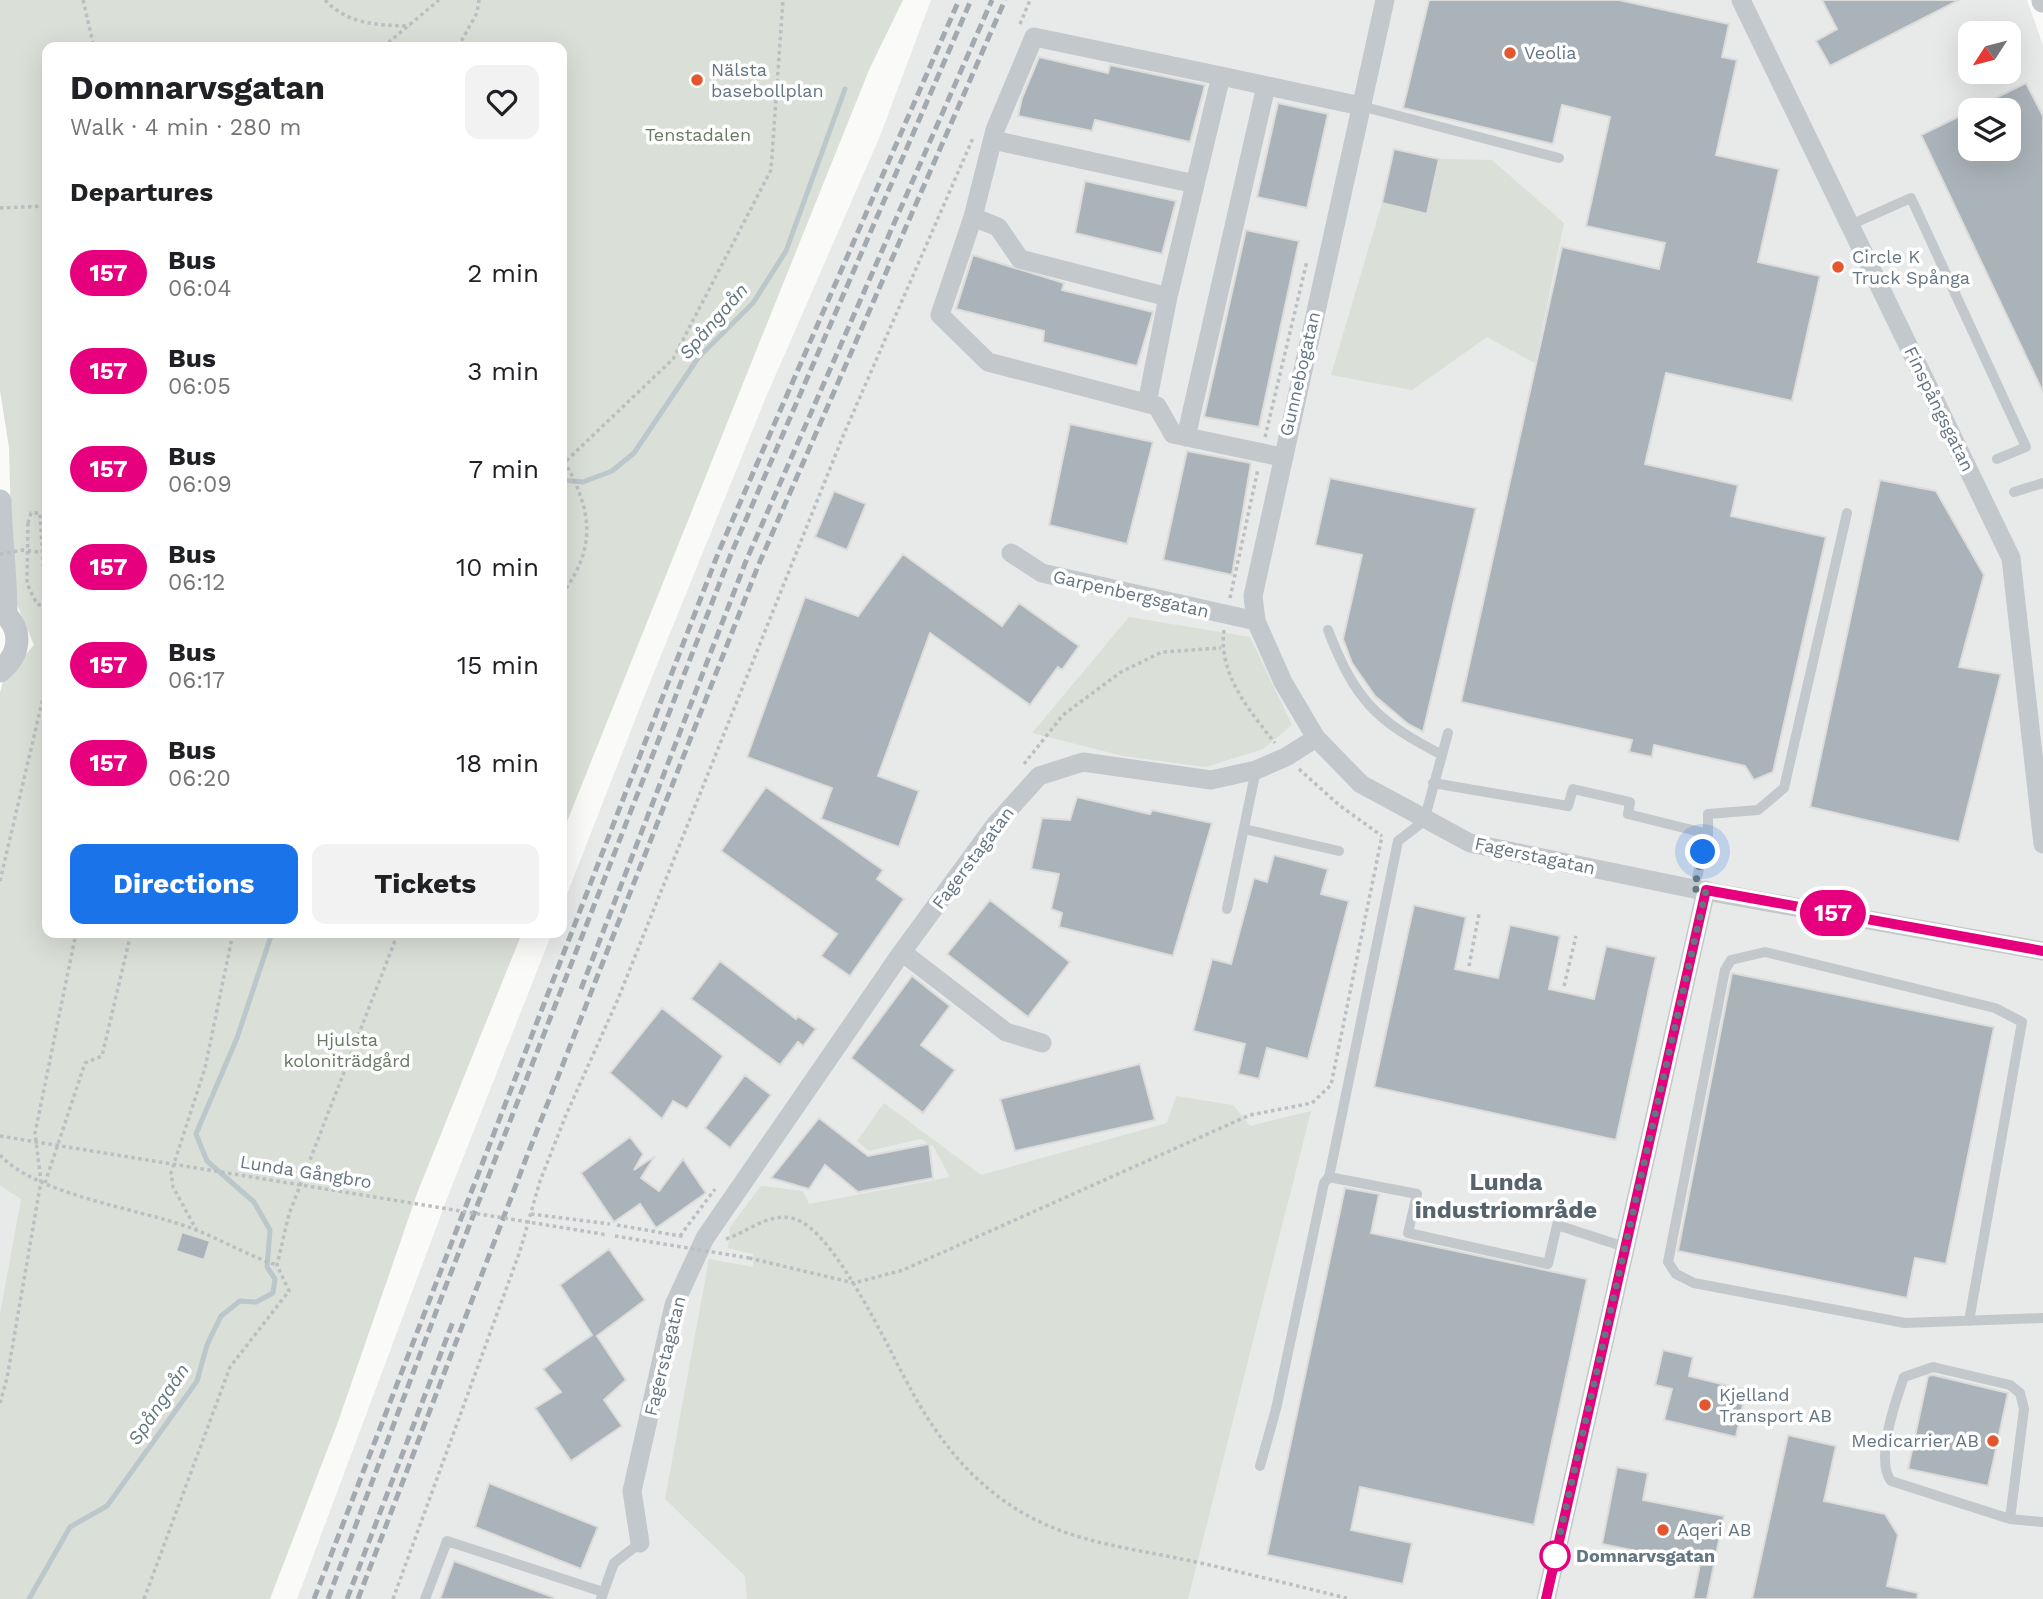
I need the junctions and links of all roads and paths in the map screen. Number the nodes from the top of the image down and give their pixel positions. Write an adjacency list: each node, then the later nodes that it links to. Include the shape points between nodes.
1 (83, 0): 11 (path)
2 (325, 0): 10 (path, via 338,14 372,25)
3 (439, 0): 10 (path)
4 (479, 0): 13 (path, via 477,13)
5 (783, 0): 27 (path, via 771,170 673,359)
6 (1030, 0): 9 (path)
7 (1385, 0): 16 (street, Gunnebogatan)
8 (1741, 0): 23 (street, Finspångsgatan)
9 (1020, 25)
10 (410, 26): 12 (path)
11 (93, 42)
12 (389, 42)
13 (460, 42)
14 (1221, 76): 15 (street); 17 (street, via 1034,37); 19 (street)
15 (1266, 86): 16 (street); 26 (street)
16 (1361, 106): 18 (lane); 28 (street, Gunnebogatan)
17 (983, 137): 19 (street); 22 (street); 77 (path, via 843,436 618,999 566,1115)
18 (1559, 158)
19 (1195, 184): 24 (street)
20 (42, 206): 21 (path)
21 (0, 208)
22 (972, 217): 24 (street, via 998,227 1020,259); 25 (street, via 940,315 988,362)
23 (1850, 225): 29 (lane, via 1911,198 2026,447); 52 (street, Finspångsgatan, via 2011,558)
24 (1168, 297): 25 (street)
25 (1147, 403): 26 (street, via 1157,406 1173,434)
26 (1186, 437): 28 (street)
27 (567, 456)
28 (1281, 457): 43 (street, Gunnebogatan, via 1253,596)
29 (1997, 459)
30 (567, 467): 40 (path, via 580,491 587,520 586,553)
31 (2043, 483): 32 (lane)
32 (2014, 492)
33 (0, 501): 36 (street)
34 (1847, 513): 55 (lane, via 1784,788 1758,810 1708,814)
35 (42, 545): 41 (path, bridge, via 40,513 31,513 27,584)
36 (0, 547): 42 (street, via 6,571)
37 (42, 552): 39 (path, bridge)
38 (1011, 553): 43 (street, Garpenbergsgatan, via 1042,573)
39 (0, 554)
40 (567, 585)
41 (42, 606)
42 (3, 612): 45 (street, via 16,628 18,641 9,664)
43 (1256, 621): 48 (street, Gunnebogatan)
44 (1328, 630): 49 (lane, via 1344,673 1368,705 1395,730)
45 (0, 671)
46 (42, 702): 59 (path)
47 (1448, 733): 49 (lane)
48 (1315, 738): 50 (street, Fagerstagatan); 53 (street, Fagerstagatan, via 1361,784)
49 (1442, 755): 51 (lane)
50 (1256, 770): 54 (lane); 69 (street, Fagerstagatan, via 1211,780 1083,762 1039,776 995,825)
51 (1433, 783): 53 (lane); 55 (lane, via 1568,806 1573,789 1630,802 1628,814)
52 (2041, 803): 57 (street, Finspångsgatan)
53 (1424, 821): 56 (lane); 60 (street, Fagerstagatan, via 1470,843)
54 (1244, 829): 58 (lane); 61 (lane)
55 (1708, 834): 60 (lane)
56 (1398, 841): 75 (lane); 86 (path, via 1382,836 1331,1085 1321,1098 1250,1115 903,1270)
57 (2043, 844)
58 (1339, 851)
59 (0, 881)
60 (1700, 890): 68 (street, Fagerstagatan); 84 (street)
61 (1227, 909)
62 (1479, 914): 70 (path)
63 (1576, 936): 71 (path)
64 (75, 938): 76 (path, via 35,1133)
65 (130, 938): 76 (path, via 102,1056 85,1063)
66 (232, 938): 80 (path, via 205,1068 171,1173 173,1187)
67 (396, 938): 85 (path, via 289,1214)
68 (2043, 951)
69 (902, 952): 72 (street, via 1006,1032); 83 (street, Fagerstagatan)
70 (1469, 966)
71 (1563, 986)
72 (1042, 1043)
73 (0, 1136): 81 (path, Lunda Gångbro, bridge)
74 (0, 1155): 76 (path)
75 (1329, 1177): 84 (lane, via 1417,1194 1408,1233 1548,1264 1557,1225); 90 (lane, via 1324,1182)
76 (43, 1182): 80 (path); 89 (path)
77 (531, 1214): 78 (path); 96 (path)
78 (610, 1224)
79 (617, 1225): 83 (path)
80 (197, 1231): 85 (path)
81 (608, 1235)
82 (615, 1236): 86 (path, bridge, via 749,1258)
83 (705, 1238): 86 (path, via 727,1239 775,1216 794,1219 810,1226); 93 (street, Fagerstagatan, via 674,1305 632,1491)
84 (1625, 1247): 99 (street)
85 (277, 1265): 95 (path, via 289,1291 230,1367)
86 (854, 1283): 98 (path, via 940,1436 971,1473 1014,1510 1074,1537)
87 (2043, 1318): 88 (lane)
88 (1969, 1321): 88 (lane, via 1905,1323 1694,1283 1676,1274 1668,1262 1725,970 1731,960 1765,953 1995,1008 2022,1022)
89 (0, 1403)
90 (1260, 1466)
91 (2010, 1518): 91 (lane, via 1891,1481 1884,1466 1885,1451 1904,1377 1933,1367 2010,1385 2020,1393 2024,1409); 92 (lane)
92 (2043, 1522)
93 (640, 1543): 94 (lane, Fagerstagatan, via 614,1563)
94 (602, 1596): 97 (lane, via 447,1541)
95 (144, 1599)
96 (393, 1599)
97 (425, 1599)
98 (1350, 1599)
99 (1546, 1599)

